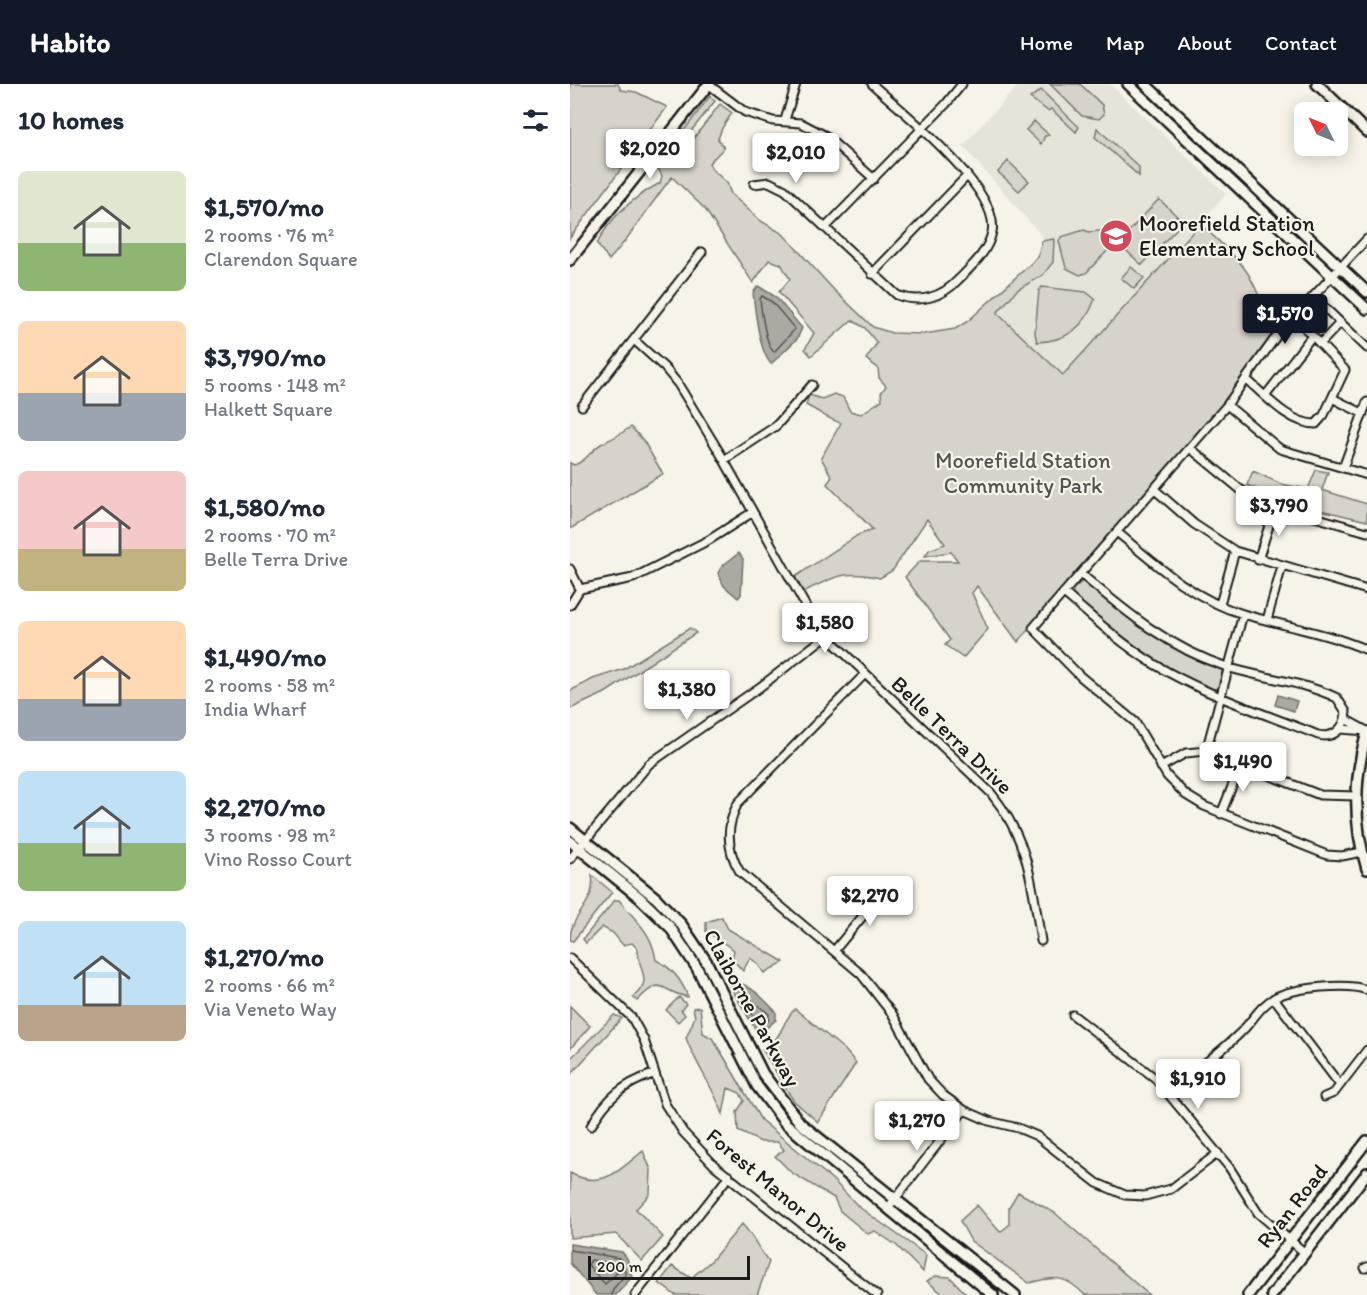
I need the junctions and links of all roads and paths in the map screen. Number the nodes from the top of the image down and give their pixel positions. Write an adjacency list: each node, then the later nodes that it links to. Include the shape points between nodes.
1 (709, 84): 8 (street, via 745,112 773,121); 17 (main road)
2 (796, 84): 8 (street)
3 (872, 84): 9 (street)
4 (962, 84): 9 (street)
5 (1128, 84): 20 (main road)
6 (1145, 84): 18 (main road)
7 (1317, 84): 10 (main road)
8 (785, 120): 12 (street, via 801,123 826,136)
9 (922, 129): 11 (street); 12 (street)
10 (1367, 132)
11 (967, 176): 19 (street); 19 (street, via 989,205 992,232 980,256 953,285 934,297 907,298 892,292)
12 (874, 179): 14 (street)
13 (754, 184): 14 (street, via 769,182 785,190)
14 (825, 228): 19 (street)
15 (1367, 239): 18 (street)
16 (702, 252): 27 (street)
17 (570, 260)
18 (1340, 267): 20 (street); 21 (main road)
19 (872, 274)
20 (1333, 276): 23 (main road); 30 (street, via 1278,334)
21 (1367, 292)
22 (1320, 303): 24 (street)
23 (1367, 309)
24 (1340, 323): 28 (street); 29 (street)
25 (1306, 329): 26 (street)
26 (1312, 336): 28 (street); 32 (street)
27 (634, 340): 36 (street); 39 (street, Belle Terra Drive, via 678,384)
28 (1320, 344): 33 (street, via 1345,370)
29 (1367, 348)
30 (1246, 379): 32 (street); 35 (street)
31 (812, 385): 39 (street, via 776,426)
32 (1266, 395): 33 (street, via 1287,413 1309,424 1320,420)
33 (1332, 398): 37 (street)
34 (1367, 402): 37 (street)
35 (1227, 405): 38 (street); 40 (street, via 1280,449)
36 (582, 406)
37 (1362, 413): 40 (street)
38 (1190, 448): 42 (street); 43 (street, via 1241,490)
39 (724, 460): 44 (street, Belle Terra Drive)
40 (1343, 468): 41 (street)
41 (1367, 475)
42 (1154, 489): 45 (street); 47 (street, via 1194,524)
43 (1275, 507): 46 (street); 48 (street)
44 (753, 512): 52 (street, via 709,540 633,578); 59 (street, Belle Terra Drive)
45 (1117, 532): 51 (street); 55 (street, via 1176,580)
46 (1367, 532)
47 (1235, 551): 48 (street); 55 (street)
48 (1258, 560): 49 (street)
49 (1282, 566): 53 (street); 58 (street)
50 (570, 569): 52 (street)
51 (1082, 573): 54 (street); 61 (street, via 1155,633 1180,648)
52 (580, 589): 56 (street)
53 (1367, 590)
54 (1065, 593): 63 (street, via 1152,663); 69 (street, via 1033,628 1080,676 1135,722)
55 (1220, 604): 57 (street)
56 (570, 606)
57 (1243, 614): 58 (street); 61 (street)
58 (1267, 620): 60 (street)
59 (825, 637): 62 (street, Belle Terra Drive); 74 (street, via 760,687 659,755)
60 (1367, 650)
61 (1229, 667): 63 (street); 64 (street, via 1332,695 1342,702)
62 (864, 675): 79 (street, Belle Terra Drive, via 991,793 1006,813 1026,852); 80 (street, via 744,796 729,829 731,855 745,879)
63 (1221, 696): 65 (street, via 1318,735 1332,735); 67 (street)
64 (1346, 719): 65 (street); 66 (street)
65 (1340, 729): 66 (street)
66 (1367, 731): 70 (main road)
67 (1206, 751): 68 (street); 69 (street, via 1192,751)
68 (1241, 764): 70 (street, via 1320,795); 71 (street)
69 (1161, 767): 71 (street, via 1186,795)
70 (1357, 796): 75 (main road)
71 (1221, 814): 75 (street, via 1327,855)
72 (570, 828): 74 (main road, Claiborne Parkway)
73 (570, 841): 74 (main road, Claiborne Parkway)
74 (582, 844): 76 (street); 96 (main road, Claiborne Parkway, via 656,898 690,935 763,1074 788,1109 820,1141); 97 (main road, Claiborne Parkway, via 670,927 697,968 757,1086 785,1124)
75 (1362, 852): 77 (main road)
76 (570, 859)
77 (1367, 869)
78 (886, 888): 80 (street)
79 (1041, 941)
80 (834, 951): 90 (street, via 884,1001 928,1079)
81 (570, 958): 86 (street, Forest Manor Drive, via 632,1018 644,1040)
82 (1367, 990): 83 (street, via 1305,989)
83 (1274, 998): 87 (street); 88 (street, via 1257,1011 1242,1032)
84 (1073, 1015): 88 (street, via 1143,1066)
85 (1367, 1050): 87 (street)
86 (653, 1074): 91 (street, via 613,1094); 95 (street, Forest Manor Drive, via 665,1104 683,1132)
87 (1341, 1085): 89 (street)
88 (1168, 1092): 93 (street)
89 (1324, 1097)
90 (964, 1110): 93 (street, via 988,1122 1037,1136 1097,1183 1125,1195 1145,1196 1171,1189); 96 (street)
91 (591, 1126)
92 (1367, 1141): 98 (main road, Ryan Road)
93 (1218, 1153): 98 (street, via 1251,1205)
94 (1367, 1173): 99 (main road, Ryan Road)
95 (729, 1176): 100 (street); 101 (street, Forest Manor Drive)
96 (895, 1200): 97 (street); 103 (main road, Claiborne Parkway)
97 (888, 1208): 102 (main road, Claiborne Parkway)
98 (1289, 1242): 99 (street); 104 (main road, Ryan Road)
99 (1305, 1253): 105 (main road, Ryan Road)
100 (634, 1295)
101 (877, 1295)
102 (993, 1295)
103 (1015, 1295)
104 (1248, 1295)
105 (1272, 1295)

